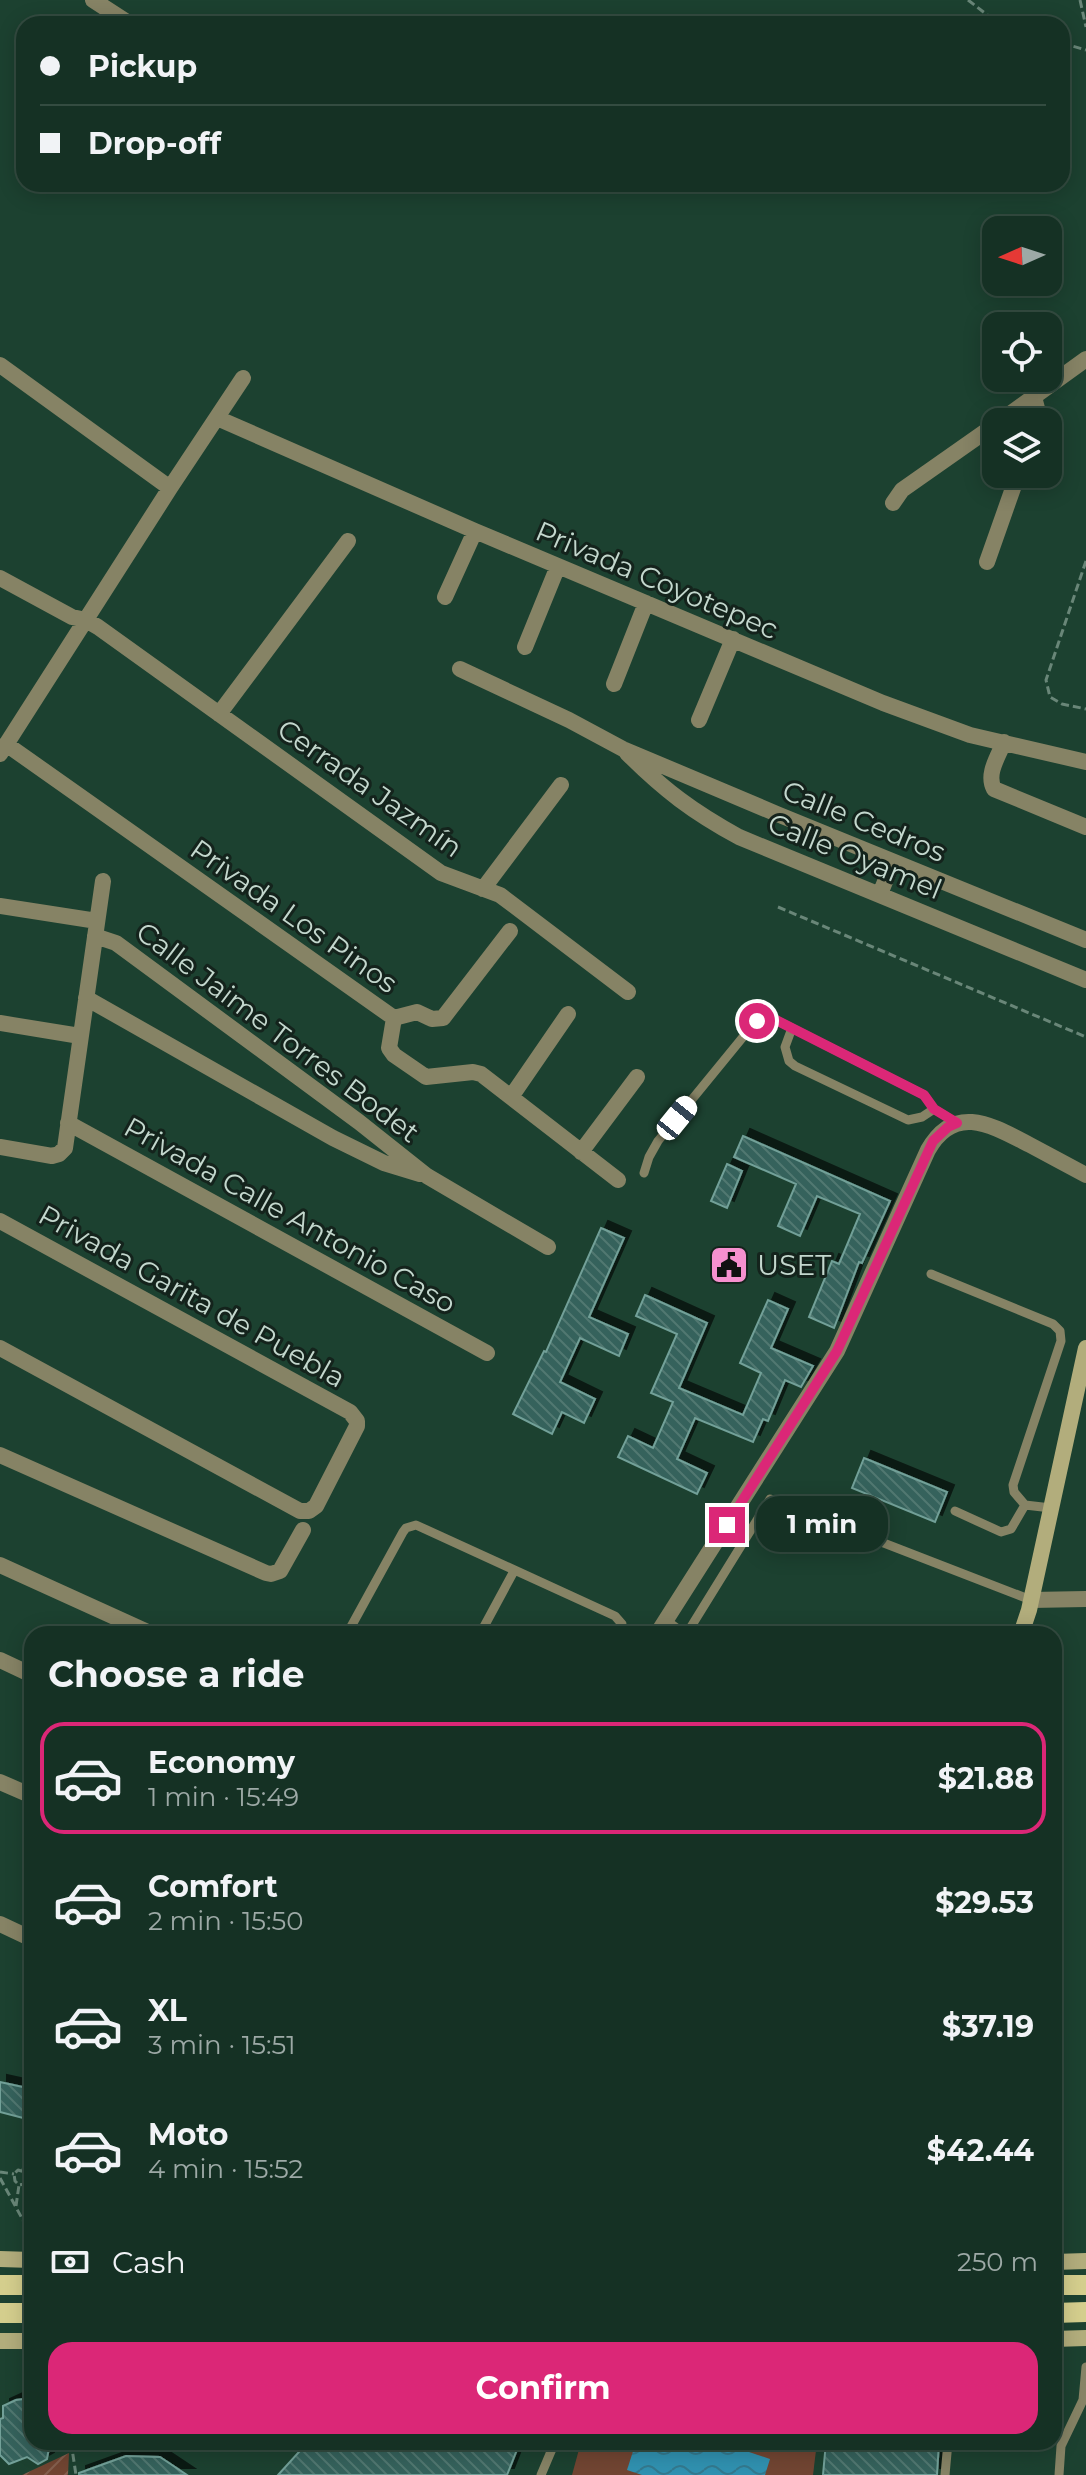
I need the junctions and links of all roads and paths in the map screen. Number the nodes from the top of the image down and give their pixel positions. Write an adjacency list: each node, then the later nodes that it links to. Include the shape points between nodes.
1 (93, 0): 4 (street)
2 (968, 0): 5 (path)
3 (1080, 0): 6 (path)
4 (118, 16)
5 (989, 16)
6 (1086, 27)
7 (1086, 359): 10 (street)
8 (0, 365): 15 (street)
9 (243, 378): 13 (street)
10 (1034, 397): 11 (street); 12 (street)
11 (1018, 408)
12 (1037, 408)
13 (217, 418): 15 (street); 18 (street, Privada Coyotepec)
14 (982, 434): 17 (street, via 902,490)
15 (170, 488): 26 (street)
16 (1013, 488): 21 (street)
17 (893, 503)
18 (475, 531): 22 (street, Privada Coyotepec); 24 (street)
19 (348, 541): 32 (street)
20 (1086, 561): 31 (path, via 1046,680 1050,697)
21 (987, 562)
22 (558, 566): 25 (street, Privada Coyotepec); 28 (street)
23 (0, 578): 26 (street, Cerrada Jazmín)
24 (445, 597)
25 (646, 603): 27 (street, Privada Coyotepec); 30 (street)
26 (86, 620): 32 (street, Cerrada Jazmín); 35 (street)
27 (733, 639): 33 (street); 34 (street, Privada Coyotepec, via 883,703)
28 (525, 647)
29 (460, 669): 36 (street)
30 (614, 684)
31 (1086, 709)
32 (219, 714): 42 (street, Cerrada Jazmín, via 441,873)
33 (699, 720)
34 (1004, 742): 37 (street, Privada Coyotepec); 39 (street, via 991,775 994,789)
35 (3, 749): 53 (street, Privada Los Pinos, via 32,762)
36 (623, 749): 40 (street, Calle Cedros); 43 (street, Calle Oyamel, via 660,786 739,837)
37 (1086, 762)
38 (561, 785): 42 (street)
39 (1086, 827)
40 (893, 862): 43 (street); 48 (street, Calle Cedros)
41 (103, 881): 46 (street)
42 (483, 889): 50 (street, Cerrada Jazmín, via 500,895)
43 (880, 894): 49 (street, Calle Oyamel)
44 (0, 906): 46 (street, Calle Jaime Torres Bodet)
45 (778, 907): 57 (path)
46 (96, 928): 51 (street); 67 (street, Calle Jaime Torres Bodet)
47 (510, 931): 53 (street, via 443,1018 417,1012)
48 (1086, 940)
49 (1086, 980)
50 (628, 992)
51 (86, 998): 56 (street); 67 (street, Calle Jaime Torres Bodet, via 333,1138 384,1163)
52 (568, 1014): 59 (street)
53 (394, 1018): 59 (street, Privada Los Pinos, via 389,1048 421,1075 476,1072)
54 (0, 1023): 56 (street)
55 (792, 1028): 60 (lane, via 924,1095); 60 (lane, via 785,1047 795,1066 908,1120); 65 (lane, via 770,1018 752,1026 658,1141)
56 (80, 1036): 61 (street)
57 (1086, 1037)
58 (637, 1077): 64 (street)
59 (511, 1097): 64 (street, Privada Los Pinos)
60 (934, 1109): 62 (lane)
61 (68, 1123): 63 (street, via 65,1148 56,1156); 74 (street, Privada Calle Antonio Caso)
62 (957, 1123): 66 (street, via 989,1124); 88 (street, via 940,1133 928,1150 829,1366)
63 (0, 1147)
64 (581, 1152): 68 (street, Privada Los Pinos)
65 (644, 1173)
66 (1086, 1175)
67 (427, 1176): 70 (street, Calle Jaime Torres Bodet)
68 (618, 1180)
69 (0, 1221): 72 (street, Privada Garita de Puebla, via 350,1412 356,1431 316,1506 300,1511)
70 (548, 1247)
71 (931, 1274): 76 (lane, via 1060,1331 1014,1482 1014,1492)
72 (0, 1348)
73 (1086, 1348): 77 (street)
74 (487, 1353)
75 (0, 1455): 79 (street, via 266,1573 283,1567)
76 (1025, 1505): 77 (lane); 78 (lane, via 1011,1529 1001,1532)
77 (1051, 1508): 83 (street)
78 (955, 1511)
79 (303, 1530)
80 (0, 1565): 84 (street)
81 (514, 1571): 85 (lane, via 411,1526); 86 (lane); 87 (lane, via 615,1616)
82 (1086, 1599): 83 (street)
83 (1031, 1600): 89 (lane, via 770,1499); 90 (street)
84 (134, 1626)
85 (351, 1626)
86 (484, 1626)
87 (622, 1626)
88 (662, 1626)
89 (691, 1626)
90 (1023, 1626)
91 (0, 1660): 92 (street)
92 (24, 1671)
93 (0, 1782): 94 (street)
94 (24, 1792)
95 (0, 1924): 96 (street)
96 (24, 1935)
97 (24, 2165): 98 (path)
98 (23, 2170): 99 (path)
99 (14, 2174): 100 (path); 102 (path)
100 (0, 2175): 103 (path)
101 (24, 2184): 102 (path)
102 (19, 2185): 103 (path)
103 (16, 2206): 104 (path)
104 (24, 2222)
105 (0, 2259): 106 (street)
106 (24, 2260)
107 (1086, 2261): 108 (street)
108 (1062, 2262)
109 (0, 2285): 110 (main road)
110 (24, 2285)
111 (1062, 2285): 112 (main road)
112 (1086, 2285)
113 (1086, 2312): 116 (main road)
114 (0, 2313): 115 (main road)
115 (24, 2313)
116 (1062, 2313)
117 (1086, 2338): 118 (street)
118 (1062, 2339)
119 (0, 2341): 120 (street)
120 (24, 2341)
121 (1086, 2367): 122 (lane, via 1083,2400)
122 (1062, 2444)
123 (72, 2450): 127 (path)
124 (552, 2450): 128 (lane)
125 (947, 2450): 129 (lane)
126 (1061, 2450): 130 (lane)
127 (76, 2475)
128 (541, 2475)
129 (945, 2475)
130 (1059, 2475)

